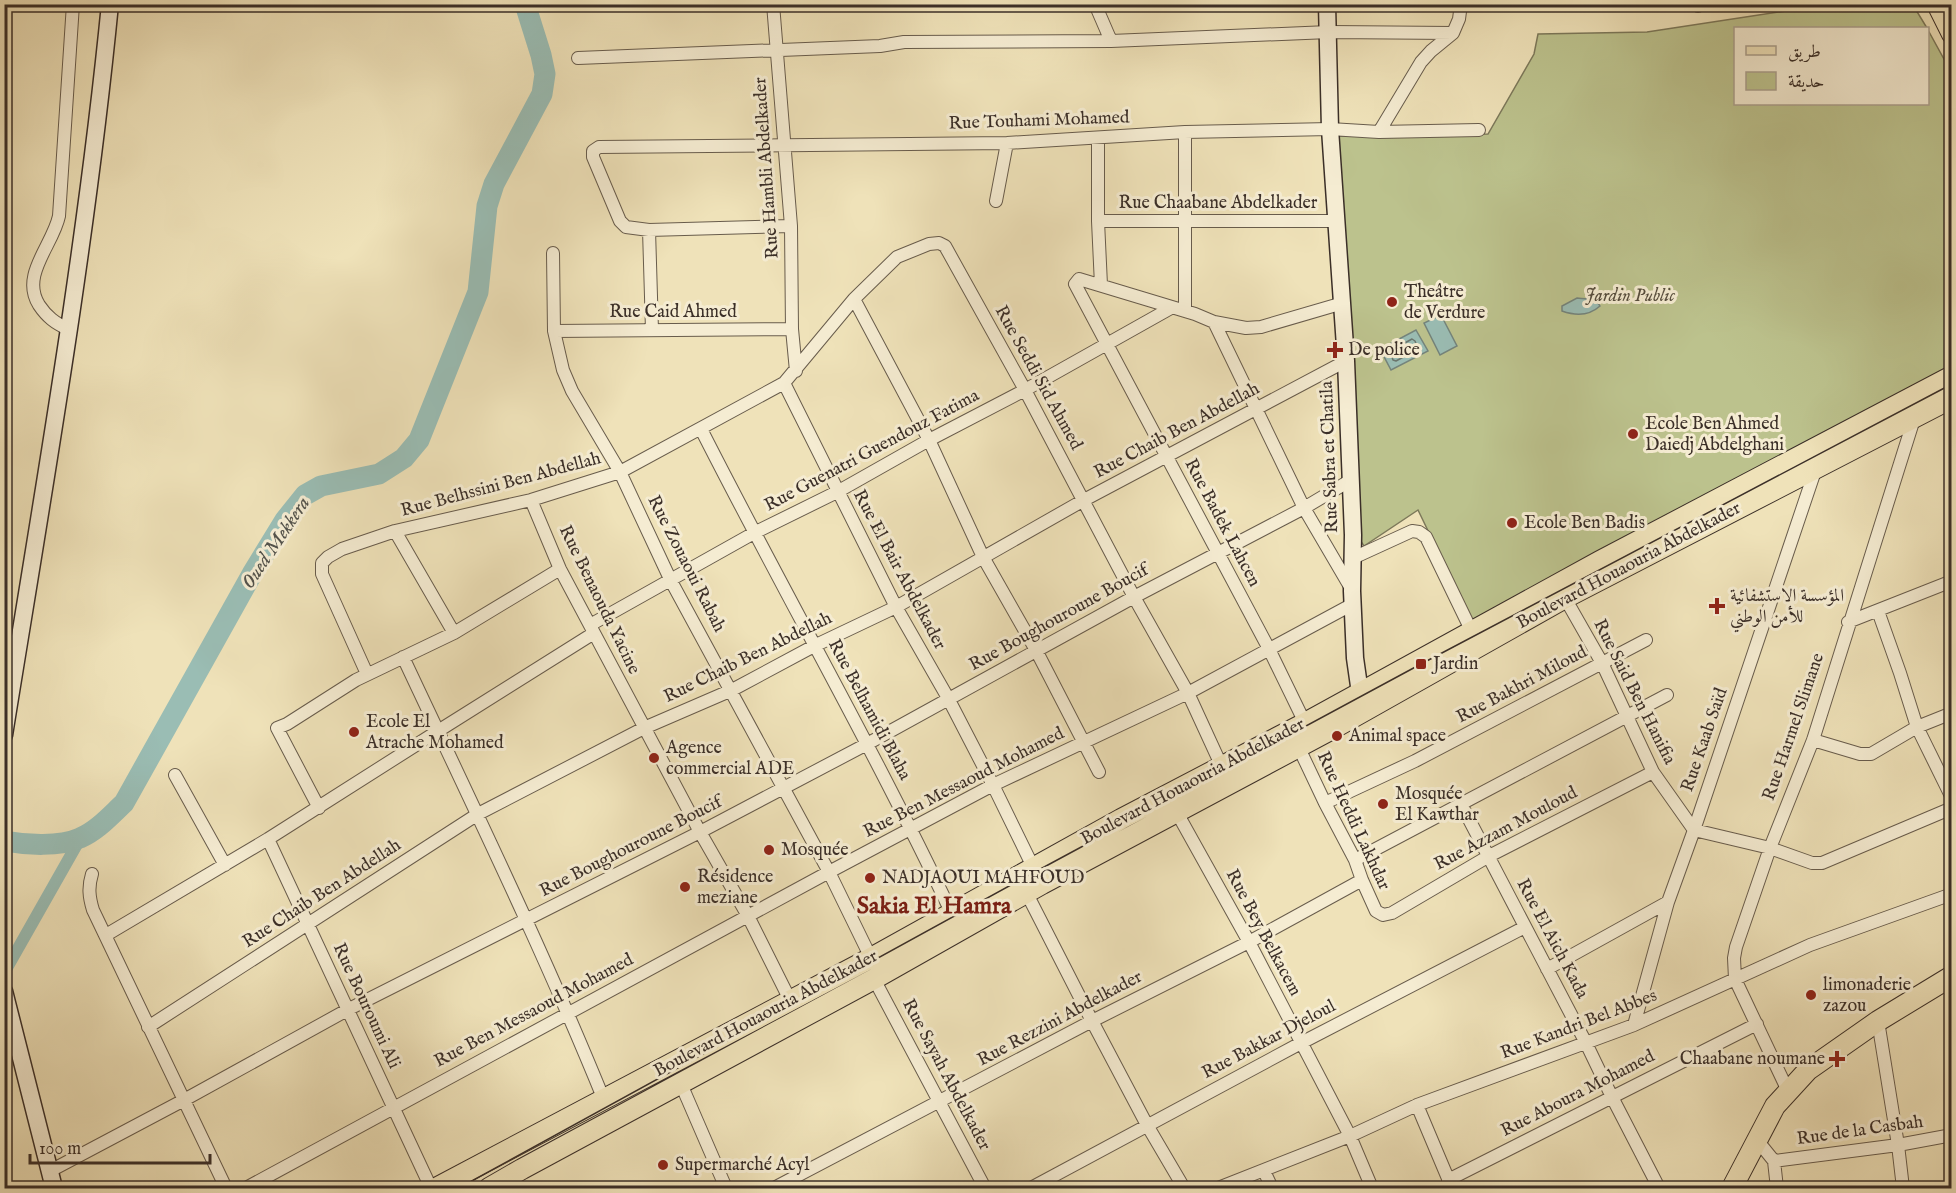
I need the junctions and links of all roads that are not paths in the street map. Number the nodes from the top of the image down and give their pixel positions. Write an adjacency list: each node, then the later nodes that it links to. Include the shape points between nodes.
1 (73, 4): 35 (street, via 59,216 34,272 33,285 35,298 45,314)
2 (110, 4): 35 (main road)
3 (773, 4): 12 (street, Rue Hambli Abdelkader)
4 (1095, 4): 11 (street)
5 (1327, 4): 8 (main road, Rue Sabra et Chatila)
6 (1461, 4): 9 (street)
7 (1937, 4): 10 (main road)
8 (1329, 32): 9 (street); 11 (street); 14 (main road, Rue Sabra et Chatila)
9 (1453, 33): 17 (street, via 1417,69)
10 (1952, 34)
11 (1111, 41): 12 (street, via 904,42)
12 (776, 50): 13 (street); 20 (street, Rue Hambli Abdelkader)
13 (578, 58)
14 (1330, 129): 16 (street, Rue Touhami Mohamed); 17 (street, Rue Touhami Mohamed); 24 (main road, Rue Sabra et Chatila)
15 (1479, 130): 17 (street, Rue Touhami Mohamed)
16 (1185, 132): 18 (street, Rue Touhami Mohamed); 22 (street)
17 (1379, 132)
18 (1098, 138): 19 (street, Rue Touhami Mohamed); 23 (street)
19 (1007, 142): 20 (street, Rue Touhami Mohamed); 21 (street)
20 (784, 144): 25 (street, Rue Hambli Abdelkader); 26 (street, Rue Touhami Mohamed, via 599,147 592,157 622,224)
21 (996, 201)
22 (1185, 220): 23 (street, Rue Chaabane Abdelkader); 24 (street, Rue Chaabane Abdelkader); 33 (street)
23 (1098, 221): 29 (street)
24 (1338, 221): 31 (main road, Rue Sabra et Chatila)
25 (791, 226): 26 (street); 36 (street, Rue Hambli Abdelkader)
26 (649, 230): 37 (street)
27 (929, 244): 30 (street, Rue Belhssini Ben Abdellah, via 897,256); 44 (street, Rue Seddi Sid Ahmed, via 945,246)
28 (553, 253): 38 (street, Rue Zouaoui Rabah)
29 (1101, 285): 32 (street); 39 (street, Rue Badek Lahcen, via 1079,279 1075,287)
30 (854, 298): 41 (street, Rue Belhssini Ben Abdellah); 49 (street)
31 (1343, 303): 34 (street, via 1261,327); 40 (main road, Rue Sabra et Chatila)
32 (1171, 308): 33 (street); 39 (street, Rue Guenatri Guendouz Fatima)
33 (1185, 311): 34 (street)
34 (1214, 322): 46 (street)
35 (68, 328): 93 (main road)
36 (792, 329): 37 (street, Rue Caid Ahmed); 41 (street, Rue Hambli Abdelkader)
37 (652, 330): 38 (street, Rue Caid Ahmed)
38 (554, 331): 52 (street, Rue Zouaoui Rabah, via 572,391)
39 (1107, 344): 44 (street, Rue Guenatri Guendouz Fatima); 50 (street, Rue Badek Lahcen)
40 (1346, 361): 46 (street, Rue Chaib Ben Abdellah); 53 (main road, Rue Sabra et Chatila)
41 (796, 370): 43 (street, Rue Belhssini Ben Abdellah)
42 (1952, 376): 73 (main road, Boulevard Houaouria Abdelkader)
43 (784, 383): 48 (street, Rue Belhssini Ben Abdellah); 54 (street, Rue El Bair Abdelkader)
44 (1025, 390): 49 (street, Rue Guenatri Guendouz Fatima); 56 (street, Rue Seddi Sid Ahmed)
45 (1952, 398): 47 (main road, Boulevard Houaouria Abdelkader)
46 (1256, 410): 50 (street, Rue Chaib Ben Abdellah); 57 (street)
47 (1914, 418): 51 (main road, Boulevard Houaouria Abdelkader); 71 (street, Rue Harmel Slimane)
48 (700, 429): 52 (street, Rue Belhssini Ben Abdellah); 59 (street, Rue Belhamidi Blaha)
49 (929, 440): 54 (street, Rue Guenatri Guendouz Fatima); 61 (street)
50 (1166, 457): 56 (street, Rue Chaib Ben Abdellah); 60 (street, Rue Badek Lahcen)
51 (1816, 468): 68 (main road, Boulevard Houaouria Abdelkader); 112 (street, Rue Kaab Saïd)
52 (620, 472): 55 (street, Rue Belhssini Ben Abdellah); 64 (street, Rue Zouaoui Rabah)
53 (1351, 480): 57 (street, Rue Boughouroune Boucif); 62 (main road, Rue Sabra et Chatila)
54 (837, 492): 59 (street, Rue Guenatri Guendouz Fatima); 69 (street, Rue El Bair Abdelkader)
55 (531, 500): 58 (street, Rue Belhssini Ben Abdellah); 63 (street, Rue Benaouda Yacine)
56 (1084, 500): 61 (street, Rue Chaib Ben Abdellah); 66 (street, Rue Seddi Sid Ahmed)
57 (1304, 508): 60 (street, Rue Boughouroune Boucif); 67 (street)
58 (394, 531): 74 (street); 81 (street, Rue Belhssini Ben Abdellah, via 342,549 322,563 322,574)
59 (754, 533): 64 (street, Rue Guenatri Guendouz Fatima); 76 (street, Rue Belhamidi Blaha)
60 (1217, 552): 66 (street, Rue Boughouroune Boucif); 77 (street, Rue Badek Lahcen)
61 (983, 556): 69 (street, Rue Chaib Ben Abdellah); 78 (street)
62 (1353, 558): 67 (main road, Rue Sabra et Chatila); 73 (street, via 1412,531 1419,532 1426,537)
63 (560, 569): 72 (street, Rue Benaouda Yacine); 74 (street)
64 (672, 581): 72 (street, Rue Guenatri Guendouz Fatima); 82 (street, Rue Zouaoui Rabah)
65 (1952, 581): 70 (street)
66 (1134, 597): 78 (street, Rue Boughouroune Boucif); 83 (street, Rue Seddi Sid Ahmed)
67 (1353, 598): 77 (street, Rue Ben Messaoud Mohamed); 86 (main road, Rue Sabra et Chatila, via 1355,658)
68 (1565, 598): 80 (street, Rue Said Ben Hanifia); 86 (main road, Boulevard Houaouria Abdelkader)
69 (896, 607): 76 (street, Rue Chaib Ben Abdellah); 85 (street, Rue El Bair Abdelkader)
70 (1878, 611): 71 (street); 90 (street)
71 (1848, 622): 94 (street, Rue Harmel Slimane)
72 (592, 629): 91 (street, Rue Benaouda Yacine); 92 (street)
73 (1472, 632): 86 (main road, Boulevard Houaouria Abdelkader)
74 (454, 633): 79 (street)
75 (1646, 640): 80 (street, Rue Bakhri Miloud)
76 (814, 646): 82 (street, Rue Chaib Ben Abdellah); 96 (street, Rue Belhamidi Blaha)
77 (1269, 649): 83 (street, Rue Ben Messaoud Mohamed); 89 (street, Rue Badek Lahcen)
78 (1037, 652): 85 (street, Rue Boughouroune Boucif); 95 (street)
79 (403, 657): 81 (street); 92 (street)
80 (1602, 663): 88 (street, Rue Said Ben Hanifia); 105 (street, Rue Bakhri Miloud, via 1415,761)
81 (367, 674): 107 (street, via 277,728)
82 (732, 690): 91 (street, Rue Chaib Ben Abdellah); 103 (street, Rue Zouaoui Rabah)
83 (1188, 693): 95 (street, Rue Ben Messaoud Mohamed); 98 (street, Rue Seddi Sid Ahmed)
84 (1667, 695): 88 (street)
85 (948, 698): 96 (street, Rue Boughouroune Boucif); 102 (street, Rue El Bair Abdelkader)
86 (1364, 700): 89 (main road, Boulevard Houaouria Abdelkader); 97 (main road, Boulevard Houaouria Abdelkader)
87 (1952, 713): 90 (street)
88 (1628, 717): 100 (street, Rue Said Ben Hanifia); 106 (street)
89 (1305, 723): 98 (main road, Boulevard Houaouria Abdelkader)
90 (1917, 727): 94 (street, via 1866,755); 104 (street)
91 (644, 728): 110 (street, Rue Chaib Ben Abdellah); 113 (street, Rue Benaouda Yacine)
92 (438, 730): 107 (street); 110 (street)
93 (4, 735)
94 (1812, 740): 115 (street, Rue Harmel Slimane)
95 (1083, 742): 99 (street); 102 (street, Rue Ben Messaoud Mohamed)
96 (867, 744): 103 (street, Rue Boughouroune Boucif); 111 (street, Rue Belhamidi Blaha)
97 (1298, 746): 105 (street, Rue Heddi Lakhdar); 109 (main road, Boulevard Houaouria Abdelkader)
98 (1222, 767): 121 (main road, Boulevard Houaouria Abdelkader, via 1121,819)
99 (1098, 771)
100 (1653, 771): 112 (street, Rue Said Ben Hanifia); 116 (street, Rue Azzam Mouloud)
101 (175, 775): 118 (street)
102 (993, 785): 111 (street, Rue Ben Messaoud Mohamed); 121 (street, Rue El Bair Abdelkader)
103 (782, 789): 113 (street, Rue Boughouroune Boucif); 119 (street, Rue Zouaoui Rabah)
104 (1952, 798)
105 (1325, 803): 117 (street, Rue Heddi Lakhdar)
106 (1461, 804): 116 (street, Rue El Aich Kada); 117 (street)
107 (319, 808): 114 (street)
108 (1952, 808): 115 (street, via 1822,863)
109 (1176, 811): 121 (main road, Boulevard Houaouria Abdelkader); 132 (street, Rue Bey Belkacem)
110 (478, 814): 128 (street); 129 (street, Rue Chaib Ben Abdellah)
111 (912, 828): 119 (street, Rue Ben Messaoud Mohamed); 126 (street, Rue Belhamidi Blaha)
112 (1694, 830): 115 (street); 124 (street, Rue Kaab Saïd)
113 (700, 832): 127 (street, Rue Benaouda Yacine); 128 (street, Rue Boughouroune Boucif)
114 (268, 839): 118 (street); 129 (street, Rue Bouroumi Ali)
115 (1770, 848): 137 (street, Rue Harmel Slimane, via 1736,947)
116 (1489, 856): 125 (street, Rue Azzam Mouloud, via 1392,913 1383,915); 130 (street, Rue El Aich Kada)
117 (1355, 860): 122 (street, Rue Heddi Lakhdar)
118 (225, 865): 131 (street)
119 (829, 872): 127 (street, Rue Ben Messaoud Mohamed); 133 (street, Rue Zouaoui Rabah)
120 (92, 874): 131 (street, via 89,897)
121 (1030, 880): 126 (main road, Boulevard Houaouria Abdelkader); 136 (main road, Boulevard Houaouria Abdelkader); 142 (street, Rue El Bair Abdelkader)
122 (1362, 880): 125 (street, Rue Heddi Lakhdar); 132 (street, Rue Rezzini Abdelkader)
123 (1952, 894): 137 (street, Rue Kandri Bel Abbes, via 1810,945)
124 (1668, 902): 134 (street); 145 (street, Rue Kaab Saïd)
125 (1376, 911)
126 (952, 914): 133 (main road, Boulevard Houaouria Abdelkader)
127 (748, 916): 139 (street, Rue Benaouda Yacine); 141 (street, Rue Ben Messaoud Mohamed)
128 (526, 920): 140 (street, Rue Boughouroune Boucif); 141 (street)
129 (308, 926): 140 (street, Rue Bouroumi Ali); 146 (street, Rue Chaib Ben Abdellah)
130 (1525, 927): 134 (street, Rue El Aich Kada); 147 (street, Rue Bakkar Djeloul)
131 (106, 935): 146 (street)
132 (1249, 942): 142 (street, Rue Rezzini Abdelkader); 147 (street, Rue Bey Belkacem)
133 (871, 958): 139 (main road, Boulevard Houaouria Abdelkader)
134 (1547, 969): 148 (street, Rue El Aich Kada)
135 (1952, 976): 143 (main road)
136 (874, 978): 149 (main road, Boulevard Houaouria Abdelkader); 154 (street, Rue Sayah Abdelkader)
137 (1735, 979): 144 (street); 145 (street, Rue Kandri Bel Abbes)
138 (7, 998): 163 (main road)
139 (790, 1000): 153 (main road, Boulevard Houaouria Abdelkader)
140 (349, 1009): 152 (street, Rue Boughouroune Boucif); 156 (street, Rue Bouroumi Ali)
141 (569, 1013): 153 (street); 156 (street, Rue Ben Messaoud Mohamed)
142 (1092, 1021): 154 (street, Rue Rezzini Abdelkader); 157 (street, Rue El Bair Abdelkader)
143 (1878, 1021): 150 (main road, via 1808,1070); 161 (street)
144 (1757, 1024): 150 (street); 151 (street, Rue Aboura Mohamed)
145 (1634, 1025): 148 (street, Rue Kandri Bel Abbes)
146 (148, 1027): 152 (street)
147 (1301, 1043): 157 (street, Rue Bakkar Djeloul); 159 (street, Rue Bey Belkacem)
148 (1586, 1043): 151 (street, Rue El Aich Kada); 155 (street, Rue Kandri Bel Abbes)
149 (681, 1084): 171 (main road, Boulevard Houaouria Abdelkader); 172 (street)
150 (1788, 1091): 160 (main road)
151 (1612, 1098): 165 (street, Rue Aboura Mohamed); 180 (street, Rue El Aich Kada)
152 (184, 1100): 163 (street, Rue Boughouroune Boucif); 168 (street)
153 (604, 1100): 170 (main road, Boulevard Houaouria Abdelkader)
154 (939, 1103): 173 (street, Rue Rezzini Abdelkader); 174 (street, Rue Sayah Abdelkader)
155 (1418, 1105): 159 (street, Rue Kandri Bel Abbes); 165 (street)
156 (394, 1107): 169 (street, Rue Ben Messaoud Mohamed); 170 (street, Rue Bouroumi Ali)
157 (1147, 1125): 175 (street, Rue Bakkar Djeloul); 176 (street, Rue El Bair Abdelkader)
158 (1952, 1135): 161 (street, Rue de la Casbah)
159 (1350, 1136): 164 (street, Rue Kandri Bel Abbes); 179 (street, Rue Bey Belkacem)
160 (1757, 1140): 162 (street); 166 (main road)
161 (1898, 1145): 162 (street, Rue de la Casbah); 182 (street)
162 (1774, 1161): 181 (street)
163 (50, 1171): 167 (main road)
164 (1264, 1172): 177 (street, Rue Kandri Bel Abbes); 178 (street)
165 (1450, 1184)
166 (1728, 1186)
167 (54, 1188)
168 (226, 1188)
169 (246, 1188)
170 (434, 1188)
171 (489, 1188)
172 (726, 1188)
173 (774, 1188)
174 (986, 1188)
175 (1031, 1188)
176 (1184, 1188)
177 (1218, 1188)
178 (1272, 1188)
179 (1372, 1188)
180 (1659, 1188)
181 (1777, 1188)
182 (1903, 1188)

